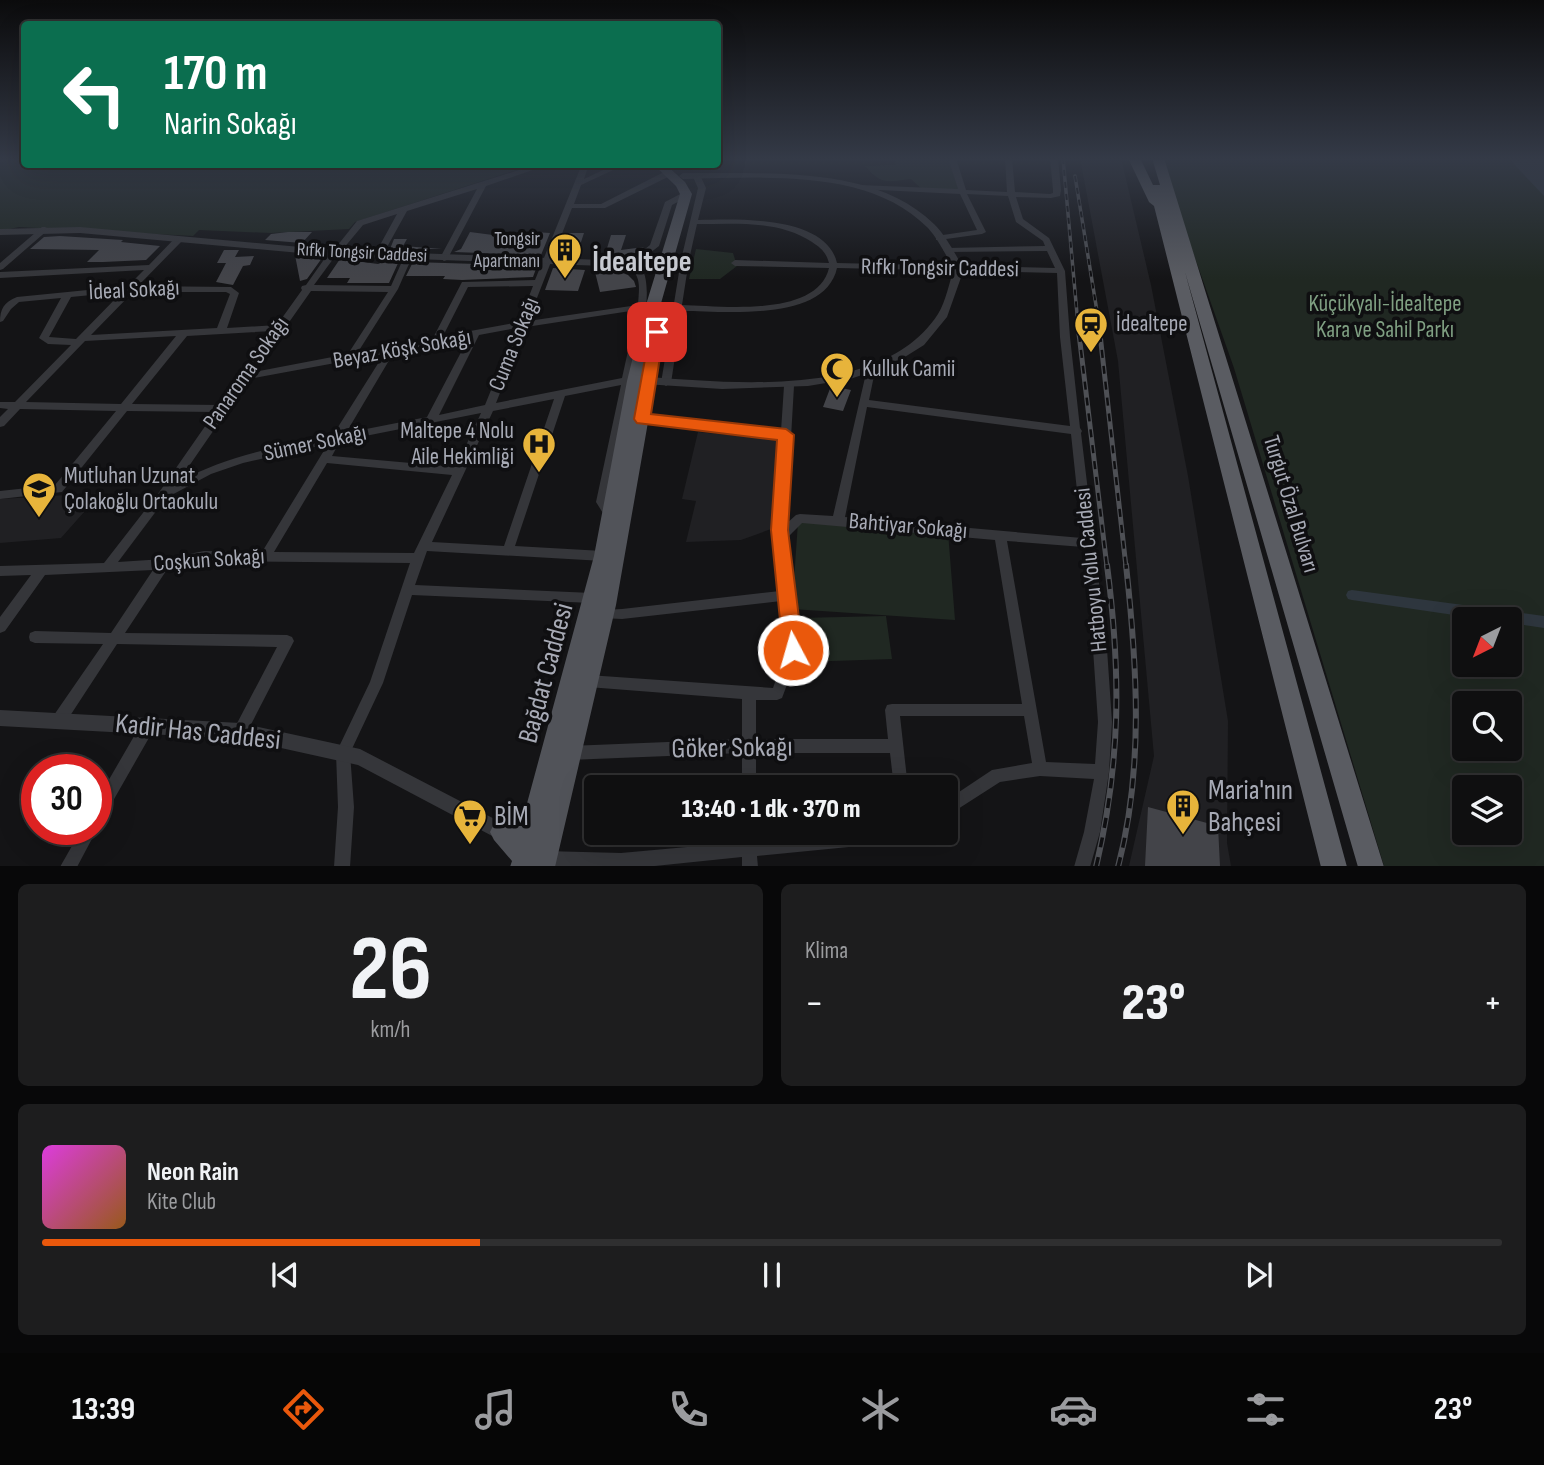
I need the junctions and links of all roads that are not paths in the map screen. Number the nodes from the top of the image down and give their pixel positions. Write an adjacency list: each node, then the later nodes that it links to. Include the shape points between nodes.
1 (437, 198): 16 (street, Panaroma Sokağı)
2 (475, 198): 28 (street)
3 (571, 198): 15 (street, Cuma Sokağı)
4 (618, 198): 15 (street, via 602,206)
5 (678, 198): 31 (street, via 668,204 654,246)
6 (685, 198): 57 (main road, Bağdat Caddesi, via 665,260)
7 (690, 198): 57 (main road, Bağdat Caddesi)
8 (700, 198): 18 (street)
9 (891, 198): 21 (street, via 931,226)
10 (966, 198): 21 (street, via 982,232)
11 (1012, 198): 23 (street, via 1019,220 1039,233)
12 (1154, 198): 17 (highway)
13 (1158, 198): 17 (highway, Turgut Özal Bulvarı)
14 (1170, 198): 125 (highway, Turgut Özal Bulvarı)
15 (568, 206): 29 (street, Cuma Sokağı)
16 (404, 209): 25 (street, Panaroma Sokağı, via 360,223); 26 (street)
17 (1163, 217): 124 (highway, Turgut Özal Bulvarı)
18 (694, 222): 32 (street, via 789,226 830,251); 44 (street)
19 (45, 229): 20 (street, Rıfkı Tongsir Caddesi); 22 (street, Rıfkı Tongsir Caddesi); 33 (street)
20 (0, 232)
21 (939, 238): 24 (street)
22 (179, 239): 25 (street, Rıfkı Tongsir Caddesi); 34 (street)
23 (1049, 248): 24 (street); 36 (street)
24 (947, 250): 35 (street)
25 (334, 253): 26 (street, Rıfkı Tongsir Caddesi); 39 (street, Panaroma Sokağı)
26 (378, 256): 27 (street, Rıfkı Tongsir Caddesi)
27 (408, 257): 28 (street, Rıfkı Tongsir Caddesi); 41 (street)
28 (444, 258): 29 (street, Rıfkı Tongsir Caddesi)
29 (549, 260): 31 (street, Rıfkı Tongsir Caddesi); 38 (street, Cuma Sokağı)
30 (735, 263): 32 (street, Rıfkı Tongsir Caddesi)
31 (632, 264): 43 (street, via 644,280)
32 (834, 266): 35 (street, Rıfkı Tongsir Caddesi); 44 (street, via 822,289 798,302 761,308)
33 (0, 267)
34 (151, 267): 37 (street); 40 (street)
35 (958, 269): 36 (street, Rıfkı Tongsir Caddesi); 55 (street, via 943,315 919,343)
36 (1061, 271): 69 (street, Hatboyu Yolu Caddesi)
37 (0, 275)
38 (538, 284): 46 (street, Cuma Sokağı); 52 (street, via 465,284)
39 (305, 288): 41 (street); 47 (street, Panaroma Sokağı)
40 (129, 289): 42 (street, İdeal Sokağı); 48 (street, İdeal Sokağı, via 233,290); 51 (street)
41 (394, 289): 54 (street)
42 (68, 294): 45 (street, İdeal Sokağı, via 17,300); 51 (street, via 44,338)
43 (642, 307): 46 (street, Beyaz Köşk Sokağı); 57 (street)
44 (679, 308): 57 (street)
45 (0, 318)
46 (519, 326): 50 (street, Beyaz Köşk Sokağı); 64 (street, Cuma Sokağı)
47 (279, 328): 48 (street); 56 (street, Panaroma Sokağı)
48 (221, 331): 49 (street)
49 (184, 333): 51 (street); 63 (street)
50 (475, 335): 52 (street, Beyaz Köşk Sokağı); 66 (street)
51 (81, 340): 62 (street)
52 (436, 342): 53 (street, Beyaz Köşk Sokağı)
53 (390, 351): 54 (street, Beyaz Köşk Sokağı); 71 (street)
54 (350, 358): 56 (street, Beyaz Köşk Sokağı)
55 (870, 370): 58 (street); 60 (street, Bahtiyar Sokağı)
56 (244, 377): 65 (street, Panaroma Sokağı)
57 (643, 381): 58 (street); 59 (street, Sümer Sokağı); 67 (main road, Bağdat Caddesi); 74 (main road, Bağdat Caddesi); 77 (street, via 602,502)
58 (789, 386): 70 (street)
59 (561, 393): 64 (street, Sümer Sokağı); 82 (street)
60 (863, 403): 69 (street); 78 (street, Bahtiyar Sokağı)
61 (0, 405): 62 (street)
62 (17, 405): 63 (street); 68 (street)
63 (126, 406): 65 (street); 75 (street, via 58,489)
64 (490, 406): 66 (street, Sümer Sokağı); 73 (street, Cuma Sokağı)
65 (221, 409): 76 (street, Panaroma Sokağı)
66 (432, 418): 71 (street, Sümer Sokağı)
67 (642, 419): 70 (street); 74 (main road, Bağdat Caddesi)
68 (0, 423)
69 (1077, 431): 81 (street, Hatboyu Yolu Caddesi)
70 (786, 435): 80 (street)
71 (338, 438): 72 (street); 76 (street, Sümer Sokağı, via 242,458)
72 (325, 459): 73 (street); 84 (street)
73 (457, 471): 83 (street, Cuma Sokağı)
74 (621, 491): 77 (main road, Bağdat Caddesi); 93 (main road, Bağdat Caddesi)
75 (0, 495)
76 (162, 495): 87 (street, Sümer Sokağı)
77 (610, 515): 85 (main road, Bağdat Caddesi)
78 (838, 521): 79 (street, Bahtiyar Sokağı); 80 (street, via 800,518)
79 (1000, 535): 81 (street, Bahtiyar Sokağı); 99 (street)
80 (780, 537): 91 (street)
81 (1088, 543): 109 (street, Hatboyu Yolu Caddesi, via 1103,698)
82 (508, 550): 83 (street, Coşkun Sokağı); 85 (street, Coşkun Sokağı)
83 (421, 552): 84 (street, Coşkun Sokağı); 90 (street, Cuma Sokağı)
84 (266, 555): 86 (street, Coşkun Sokağı, via 184,558)
85 (603, 556): 92 (main road, Bağdat Caddesi)
86 (164, 564): 87 (street, Coşkun Sokağı); 96 (street)
87 (107, 568): 88 (street, Coşkun Sokağı)
88 (42, 570): 89 (street, Coşkun Sokağı); 94 (street)
89 (0, 571)
90 (407, 590): 92 (street); 106 (street, Cuma Sokağı, via 376,683)
91 (787, 595): 93 (street); 98 (street, via 793,650 776,694)
92 (592, 598): 114 (main road, Bağdat Caddesi)
93 (605, 614): 97 (main road, Bağdat Caddesi)
94 (0, 627)
95 (35, 637): 96 (street)
96 (114, 637): 101 (street); 103 (street, via 287,641)
97 (589, 681): 98 (street); 107 (main road, Bağdat Caddesi)
98 (749, 693): 104 (street)
99 (1028, 710): 105 (street, via 892,710); 108 (street)
100 (0, 718): 101 (street, Kadir Has Caddesi)
101 (59, 720): 102 (street, Kadir Has Caddesi)
102 (149, 724): 103 (street, Kadir Has Caddesi); 112 (street)
103 (240, 731): 106 (street, Kadir Has Caddesi)
104 (749, 746): 105 (street, Göker Sokağı); 107 (street, Göker Sokağı); 110 (street)
105 (895, 746): 111 (street)
106 (343, 753): 115 (street, Kadir Has Caddesi, via 360,757); 121 (street)
107 (569, 753): 119 (main road, Bağdat Caddesi)
108 (1040, 769): 109 (street); 113 (street, via 997,775)
109 (1102, 772): 123 (street, Hatboyu Yolu Caddesi)
110 (749, 775)
111 (899, 775)
112 (112, 789)
113 (958, 801)
114 (537, 813): 115 (main road, via 520,827); 119 (main road, Bağdat Caddesi)
115 (502, 832): 119 (main road)
116 (80, 845): 120 (street)
117 (719, 845): 119 (street, via 621,861)
118 (749, 845): 122 (street)
119 (533, 863)
120 (68, 866)
121 (342, 866)
122 (750, 866)
123 (1082, 866)
124 (1334, 866)
125 (1371, 866)

